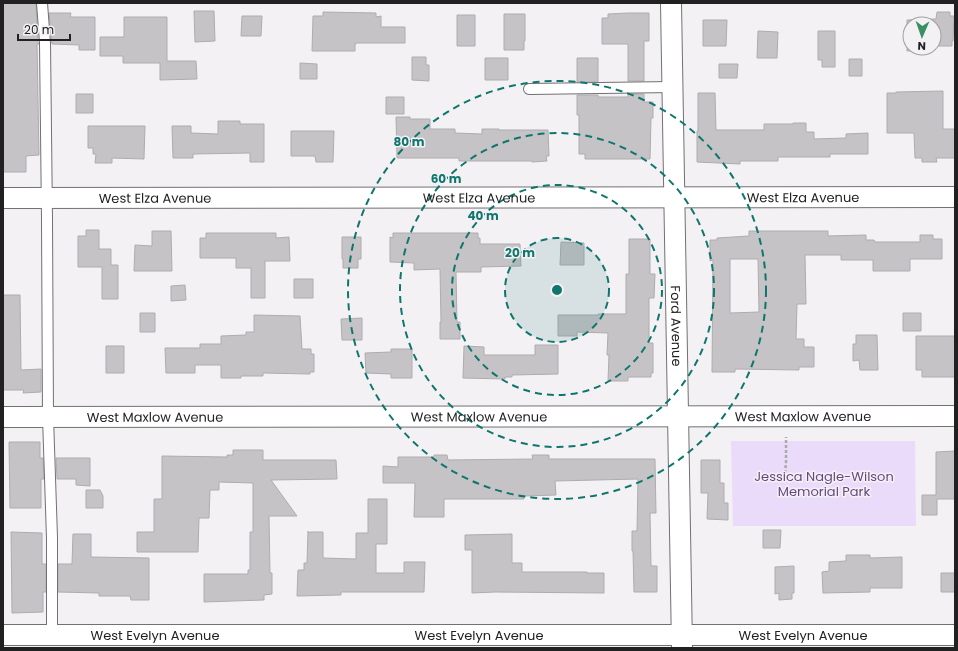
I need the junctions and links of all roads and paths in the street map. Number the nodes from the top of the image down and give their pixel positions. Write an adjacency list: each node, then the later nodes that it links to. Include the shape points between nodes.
1 (42, 3): 8 (lane)
2 (671, 3): 3 (street, Ford Avenue)
3 (672, 87): 4 (lane); 5 (street, Ford Avenue)
4 (529, 89)
5 (674, 197): 6 (street, West Elza Avenue); 8 (street, West Elza Avenue); 9 (street, Ford Avenue)
6 (955, 197)
7 (3, 198): 8 (street, West Elza Avenue)
8 (47, 198): 12 (lane)
9 (678, 416): 10 (street, West Maxlow Avenue); 12 (street, West Maxlow Avenue); 18 (street, Ford Avenue)
10 (955, 416)
11 (3, 417): 12 (street, West Maxlow Avenue)
12 (48, 417): 17 (lane)
13 (786, 437): 14 (path)
14 (785, 473)
15 (3, 635): 17 (street, West Evelyn Avenue)
16 (955, 635): 18 (street, West Evelyn Avenue)
17 (52, 636): 18 (street, West Evelyn Avenue)
18 (682, 642)

